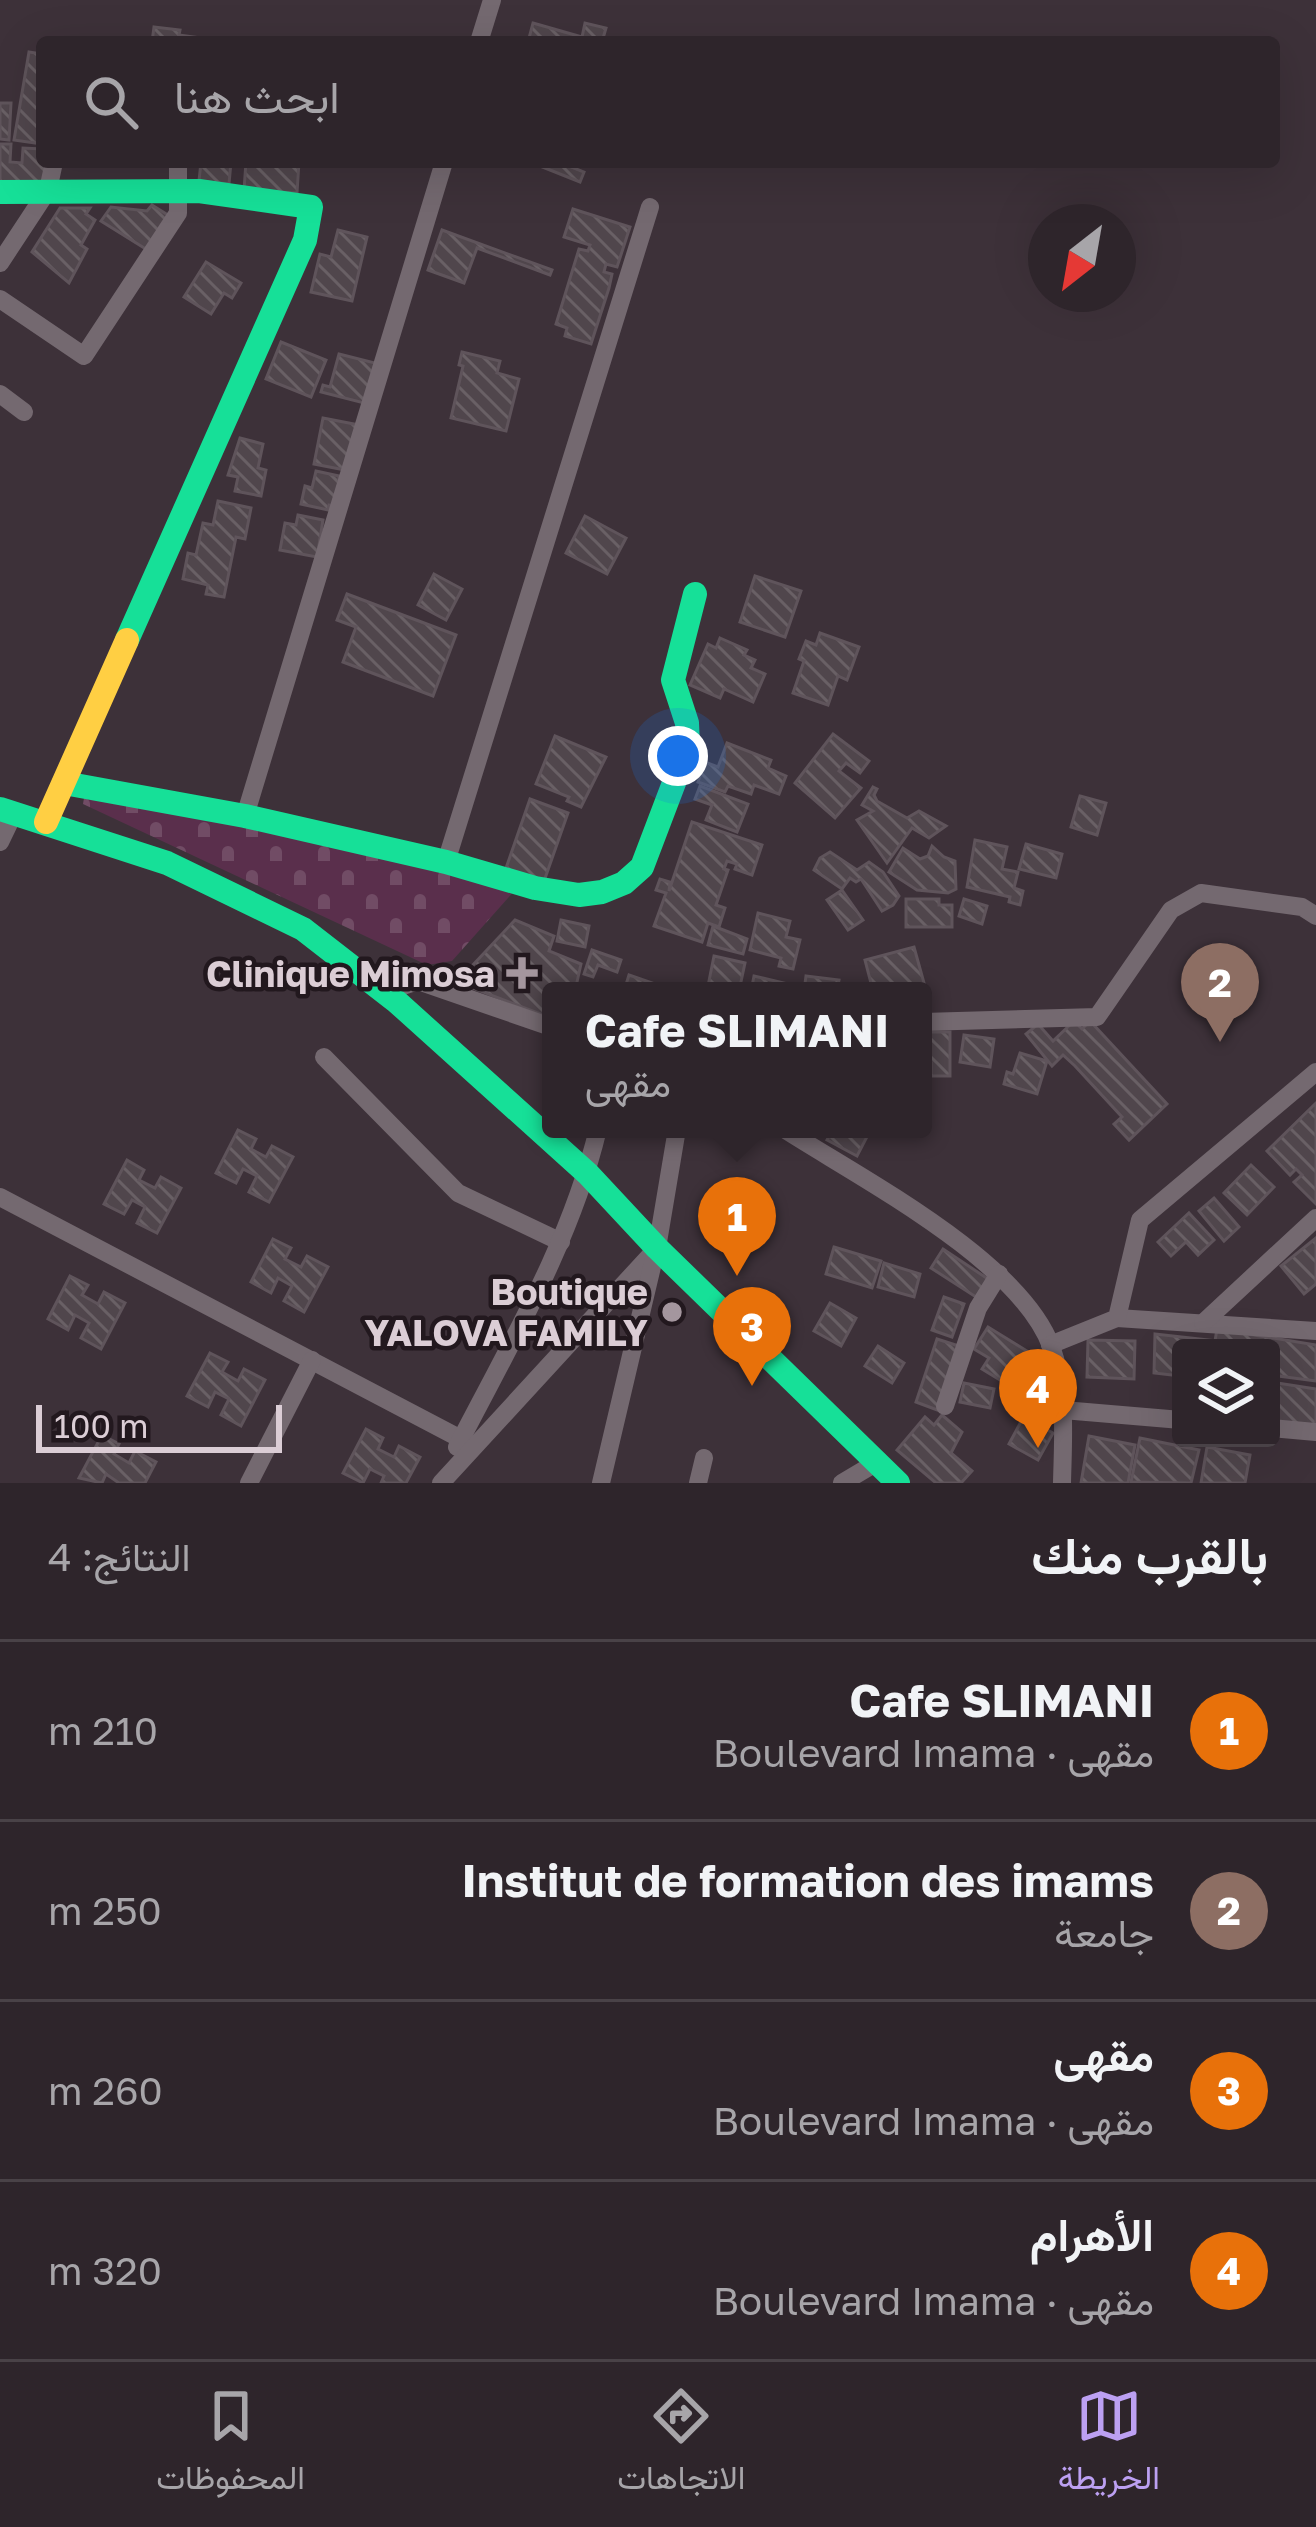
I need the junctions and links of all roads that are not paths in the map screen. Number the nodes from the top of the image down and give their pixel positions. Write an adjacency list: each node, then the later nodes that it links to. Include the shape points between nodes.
1 (491, 0): 2 (street)
2 (481, 36)
3 (53, 168): 6 (street)
4 (178, 168): 8 (street)
5 (442, 168): 17 (street)
6 (48, 190): 7 (street); 8 (street); 10 (street)
7 (0, 192)
8 (177, 192): 11 (street, via 178,213 84,356); 15 (street, via 311,207 305,240)
9 (650, 207): 20 (street)
10 (0, 263)
11 (0, 299)
12 (0, 394): 13 (street)
13 (24, 412)
14 (694, 594): 20 (street, via 673,680 688,746 642,867 624,883 579,895)
15 (64, 783): 17 (street); 18 (street)
16 (7, 811): 18 (street); 19 (street)
17 (245, 816): 20 (street)
18 (46, 822): 22 (street, via 167,862 303,929)
19 (0, 842)
20 (446, 862)
21 (1316, 916): 23 (street, via 1302,907 1201,893 1171,910 1096,1017)
22 (385, 992): 24 (street, via 418,981); 27 (street)
23 (932, 1022)
24 (542, 1024)
25 (324, 1057): 35 (street, via 458,1193)
26 (1316, 1072): 38 (street, via 1140,1220)
27 (542, 1133)
28 (547, 1138): 32 (street)
29 (596, 1138): 32 (street)
30 (675, 1138): 36 (street)
31 (798, 1138): 37 (street)
32 (587, 1174): 35 (street); 36 (street)
33 (0, 1197): 42 (street)
34 (1316, 1218): 39 (street)
35 (561, 1242): 48 (street)
36 (657, 1248): 50 (street); 52 (street); 53 (street)
37 (999, 1274): 41 (street); 43 (street, via 978,1308)
38 (1117, 1318): 39 (street); 41 (street)
39 (1203, 1323): 40 (street)
40 (1316, 1331)
41 (1051, 1345): 44 (street)
42 (312, 1360): 48 (street); 51 (street)
43 (945, 1406)
44 (1063, 1409): 45 (street); 57 (street)
45 (1172, 1419)
46 (1280, 1429): 47 (street)
47 (1316, 1432)
48 (461, 1438): 52 (street)
49 (704, 1458): 54 (street)
50 (879, 1461): 55 (street); 56 (street)
51 (248, 1483)
52 (440, 1483)
53 (602, 1483)
54 (698, 1483)
55 (842, 1483)
56 (898, 1483)
57 (1062, 1483)

